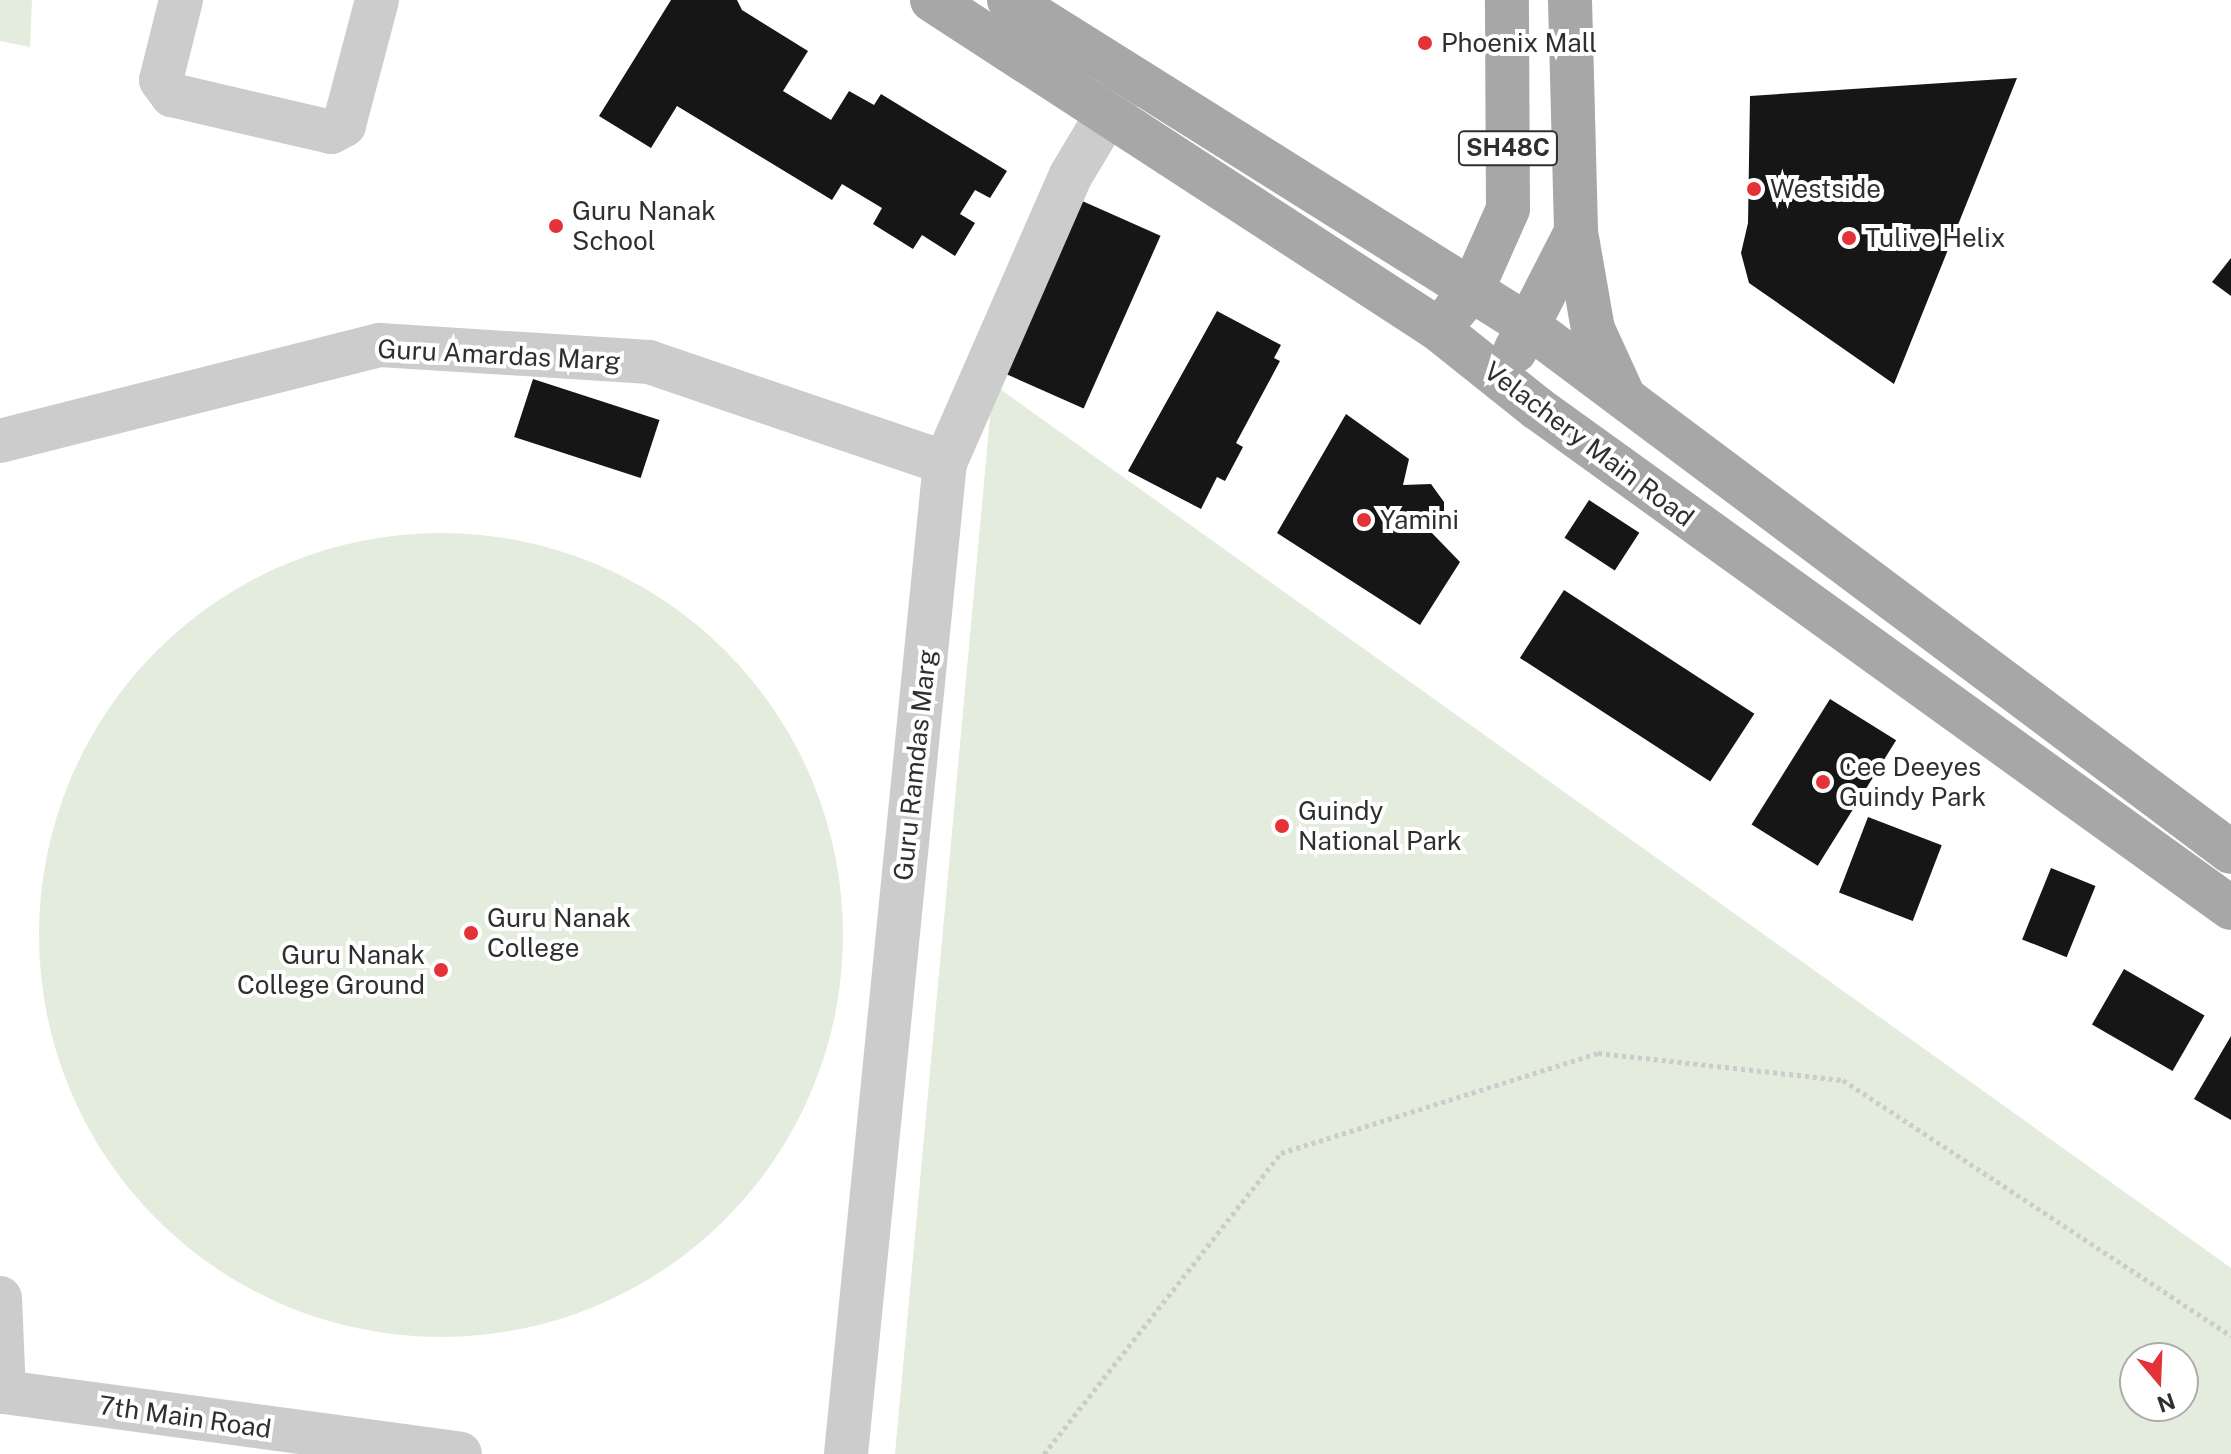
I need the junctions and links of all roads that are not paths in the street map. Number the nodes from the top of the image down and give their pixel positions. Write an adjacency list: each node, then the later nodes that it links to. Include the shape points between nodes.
1 (181, 0): 2 (lane, via 161,80 172,95 331,132 344,125)
2 (377, 0)
3 (932, 0): 7 (main road, Velachery Main Road)
4 (1009, 0): 7 (main road, Velachery Main Road)
5 (1507, 0): 9 (main road, SH48C, via 1508,209)
6 (1570, 0): 8 (main road, SH48C)
7 (1118, 93): 9 (main road, Velachery Main Road); 11 (main road, Velachery Main Road); 15 (lane, Guru Ramdas Marg, via 1071,175)
8 (1576, 232): 10 (main road, SH48C); 13 (main road, via 1593,329)
9 (1473, 288): 10 (main road, Velachery Main Road); 11 (main road, SH48C)
10 (1527, 325): 12 (main road, SH48C); 13 (main road, Velachery Main Road)
11 (1438, 329): 12 (main road, Velachery Main Road)
12 (1501, 380): 17 (main road, Velachery Main Road)
13 (1626, 402): 16 (main road, Velachery Main Road)
14 (0, 441): 15 (lane, Guru Amardas Marg, via 380,345 649,362)
15 (945, 463): 20 (lane, Guru Ramdas Marg)
16 (2231, 852)
17 (2231, 908)
18 (0, 1298): 19 (lane, 7th Main Road, via 4,1392)
19 (460, 1454)
20 (846, 1454)

